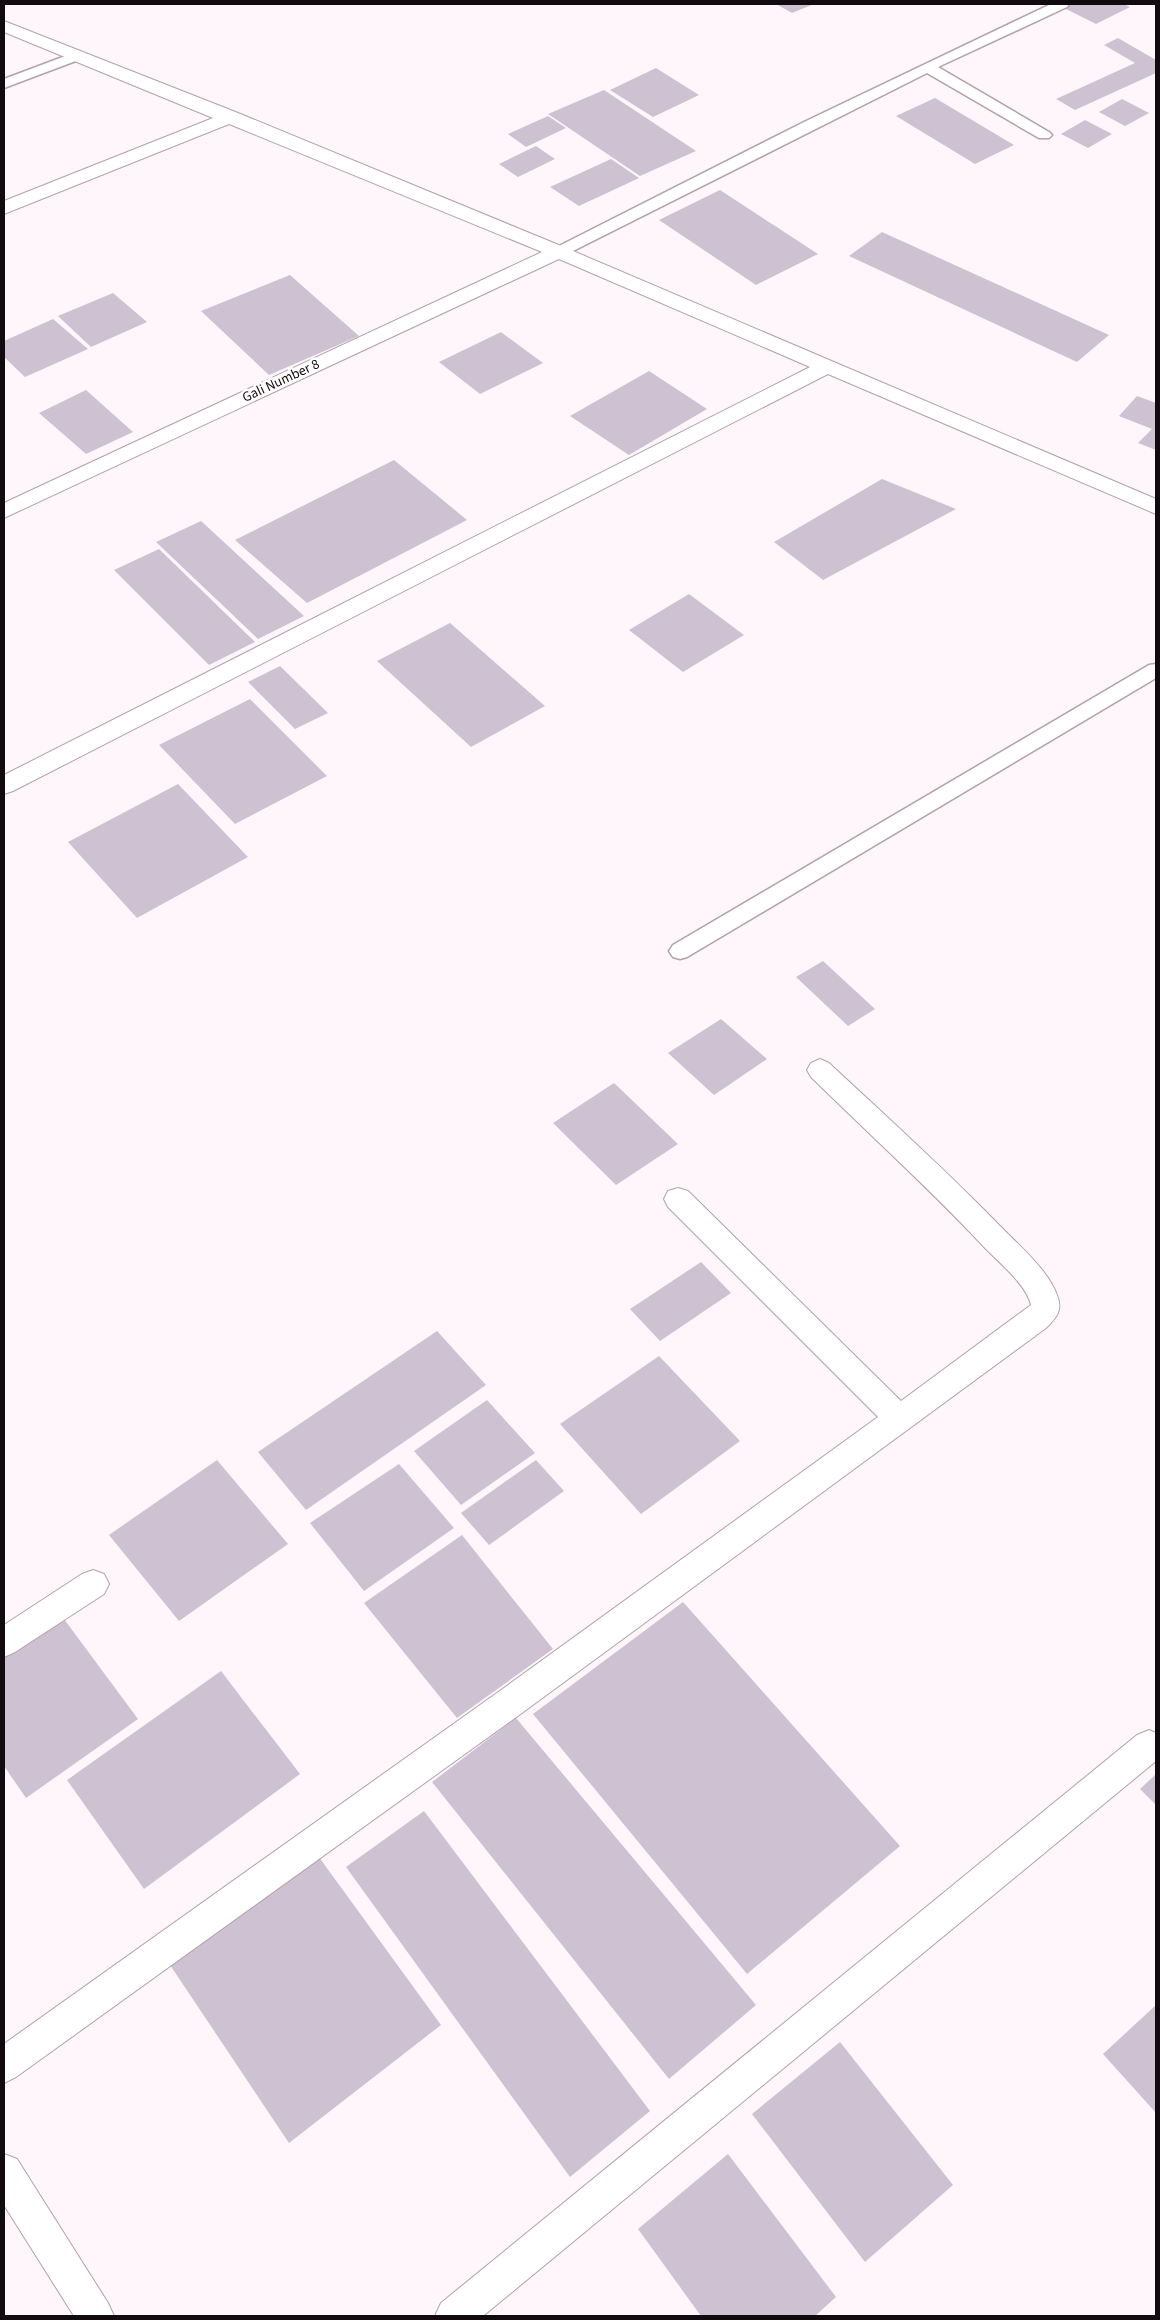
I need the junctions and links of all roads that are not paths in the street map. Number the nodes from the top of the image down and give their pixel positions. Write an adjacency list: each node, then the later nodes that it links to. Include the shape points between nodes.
1 (1062, 4): 4 (lane)
2 (4, 26): 3 (street)
3 (76, 56): 5 (lane); 6 (street)
4 (927, 68): 7 (lane); 9 (lane)
5 (4, 84)
6 (231, 117): 8 (street); 9 (street)
7 (1044, 135)
8 (4, 208)
9 (559, 252): 10 (street); 12 (street, Gali Number 8)
10 (828, 366): 11 (street); 14 (street)
11 (1156, 507)
12 (4, 511)
13 (1156, 670): 15 (lane)
14 (4, 785)
15 (680, 951)
16 (820, 1070): 18 (street, via 972,1214 1022,1267 1043,1295 1046,1309 1036,1319)
17 (678, 1199): 18 (street)
18 (898, 1418): 22 (street, via 515,1699)
19 (94, 1584): 20 (street)
20 (4, 1642)
21 (1149, 1746): 25 (street)
22 (4, 2065)
23 (4, 2172): 24 (street)
24 (94, 2316)
25 (454, 2316)

